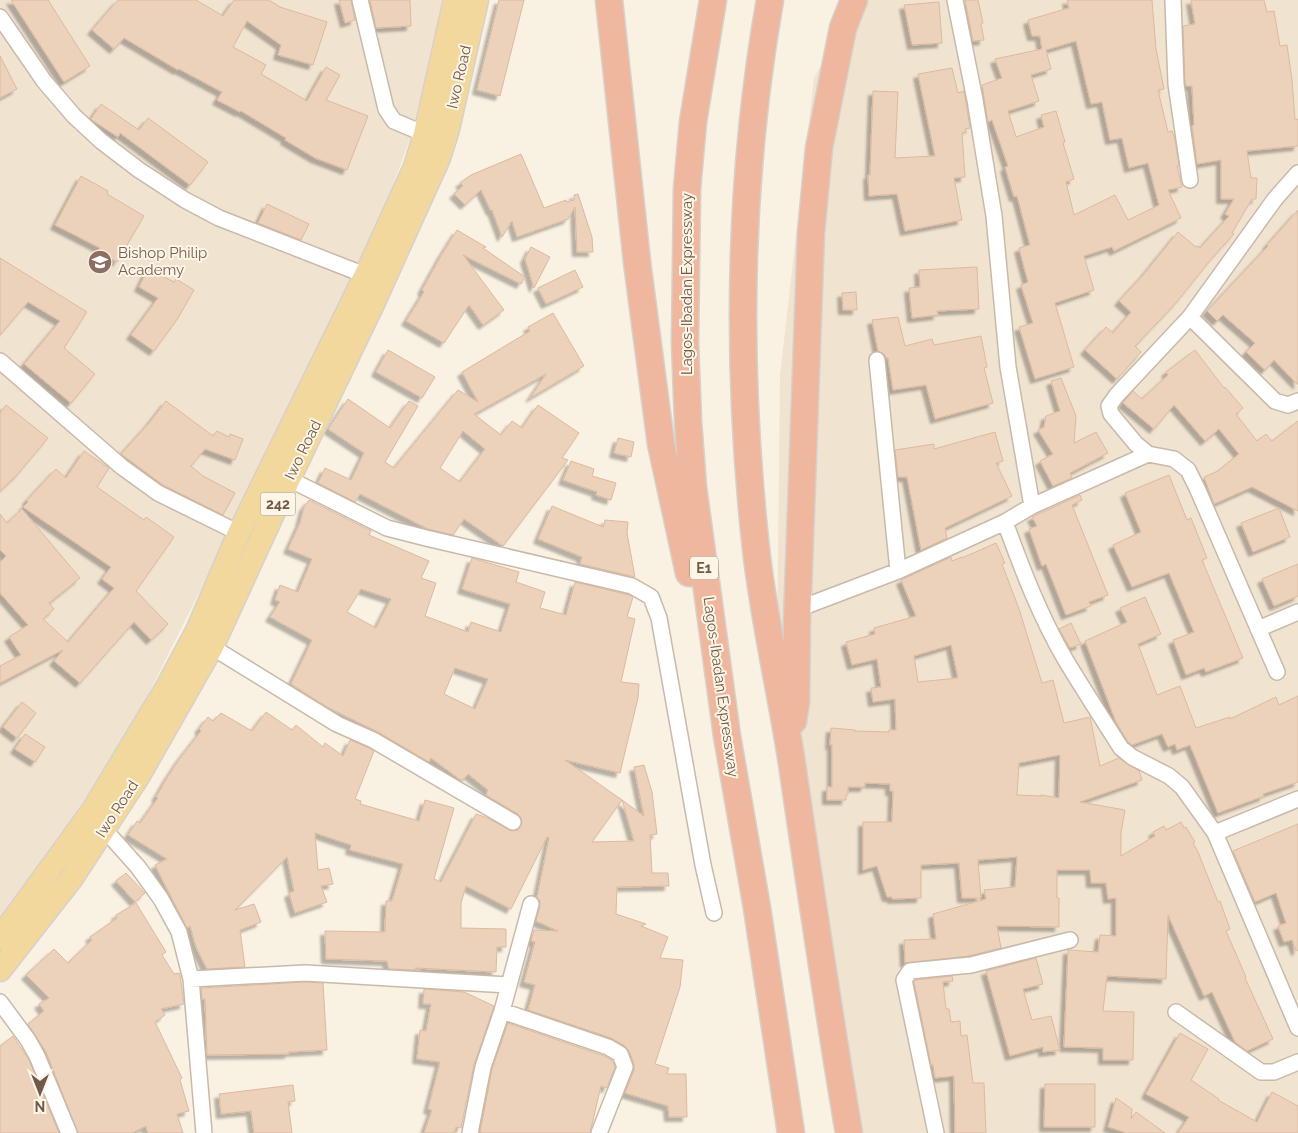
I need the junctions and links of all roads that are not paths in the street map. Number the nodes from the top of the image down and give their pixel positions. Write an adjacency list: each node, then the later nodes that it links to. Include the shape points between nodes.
1 (360, 0): 11 (street, via 386,109 394,121)
2 (455, 0): 11 (main road, Iwo Road)
3 (476, 0): 20 (main road, Iwo Road / 242, via 448,129 438,158 373,304)
4 (609, 0): 30 (highway, via 637,262 661,444)
5 (712, 0): 30 (highway, Lagos-Ibadan Expressway / E1, via 693,122 687,189 684,343 693,487)
6 (770, 0): 31 (highway, via 747,181 745,415 756,551)
7 (854, 0): 25 (highway, via 843,28 819,148 811,233)
8 (955, 0): 21 (street, via 994,216 1008,367)
9 (1173, 0): 13 (street, via 1176,84)
10 (0, 16): 14 (street, via 44,81 74,116 139,170 219,218)
11 (425, 134): 14 (main road, Iwo Road, via 407,185)
12 (1298, 173): 15 (street, via 1275,199)
13 (1190, 180)
14 (366, 275): 23 (main road, Iwo Road)
15 (1190, 317): 18 (street, via 1275,401 1288,405); 19 (street, via 1109,406 1111,414)
16 (877, 360): 24 (street)
17 (0, 361): 23 (street, via 122,467 158,493)
18 (1298, 401)
19 (1148, 454): 21 (street); 27 (street, via 1174,459 1188,470)
20 (289, 479): 28 (main road, Iwo Road / 242); 37 (street, via 387,528 632,586 651,597 659,618)
21 (1032, 506): 22 (street)
22 (1005, 522): 24 (street); 35 (street, via 1021,568 1051,632 1121,748 1182,787)
23 (239, 533): 38 (main road, Iwo Road, via 198,631 166,689 93,810)
24 (898, 570): 25 (street)
25 (798, 609): 31 (highway, via 796,702)
26 (1298, 612): 27 (street)
27 (1258, 629): 29 (street)
28 (212, 647): 33 (street, via 337,724 373,740); 34 (main road, Iwo Road / 242, via 138,778)
29 (1277, 672)
30 (727, 736): 52 (highway, Lagos-Ibadan Expressway / E1)
31 (789, 746): 53 (highway)
32 (1298, 799): 35 (street)
33 (513, 822)
34 (104, 829): 40 (main road, Iwo Road / 242, via 72,878); 41 (street, via 161,899 179,932)
35 (1215, 833): 46 (street)
36 (531, 904): 42 (street)
37 (714, 914)
38 (0, 938)
39 (1070, 940): 54 (street, via 971,965 910,971 904,980)
40 (0, 970)
41 (191, 979): 42 (street, via 305,974); 49 (street)
42 (508, 985): 44 (street)
43 (0, 1002): 48 (street, via 37,1056)
44 (502, 1011): 50 (street, via 483,1068); 51 (street, via 620,1054 625,1067)
45 (1176, 1012): 47 (street, via 1261,1072 1274,1072)
46 (1298, 1028)
47 (1298, 1062)
48 (69, 1133)
49 (204, 1133)
50 (470, 1133)
51 (599, 1133)
52 (791, 1133)
53 (849, 1133)
54 (936, 1133)

